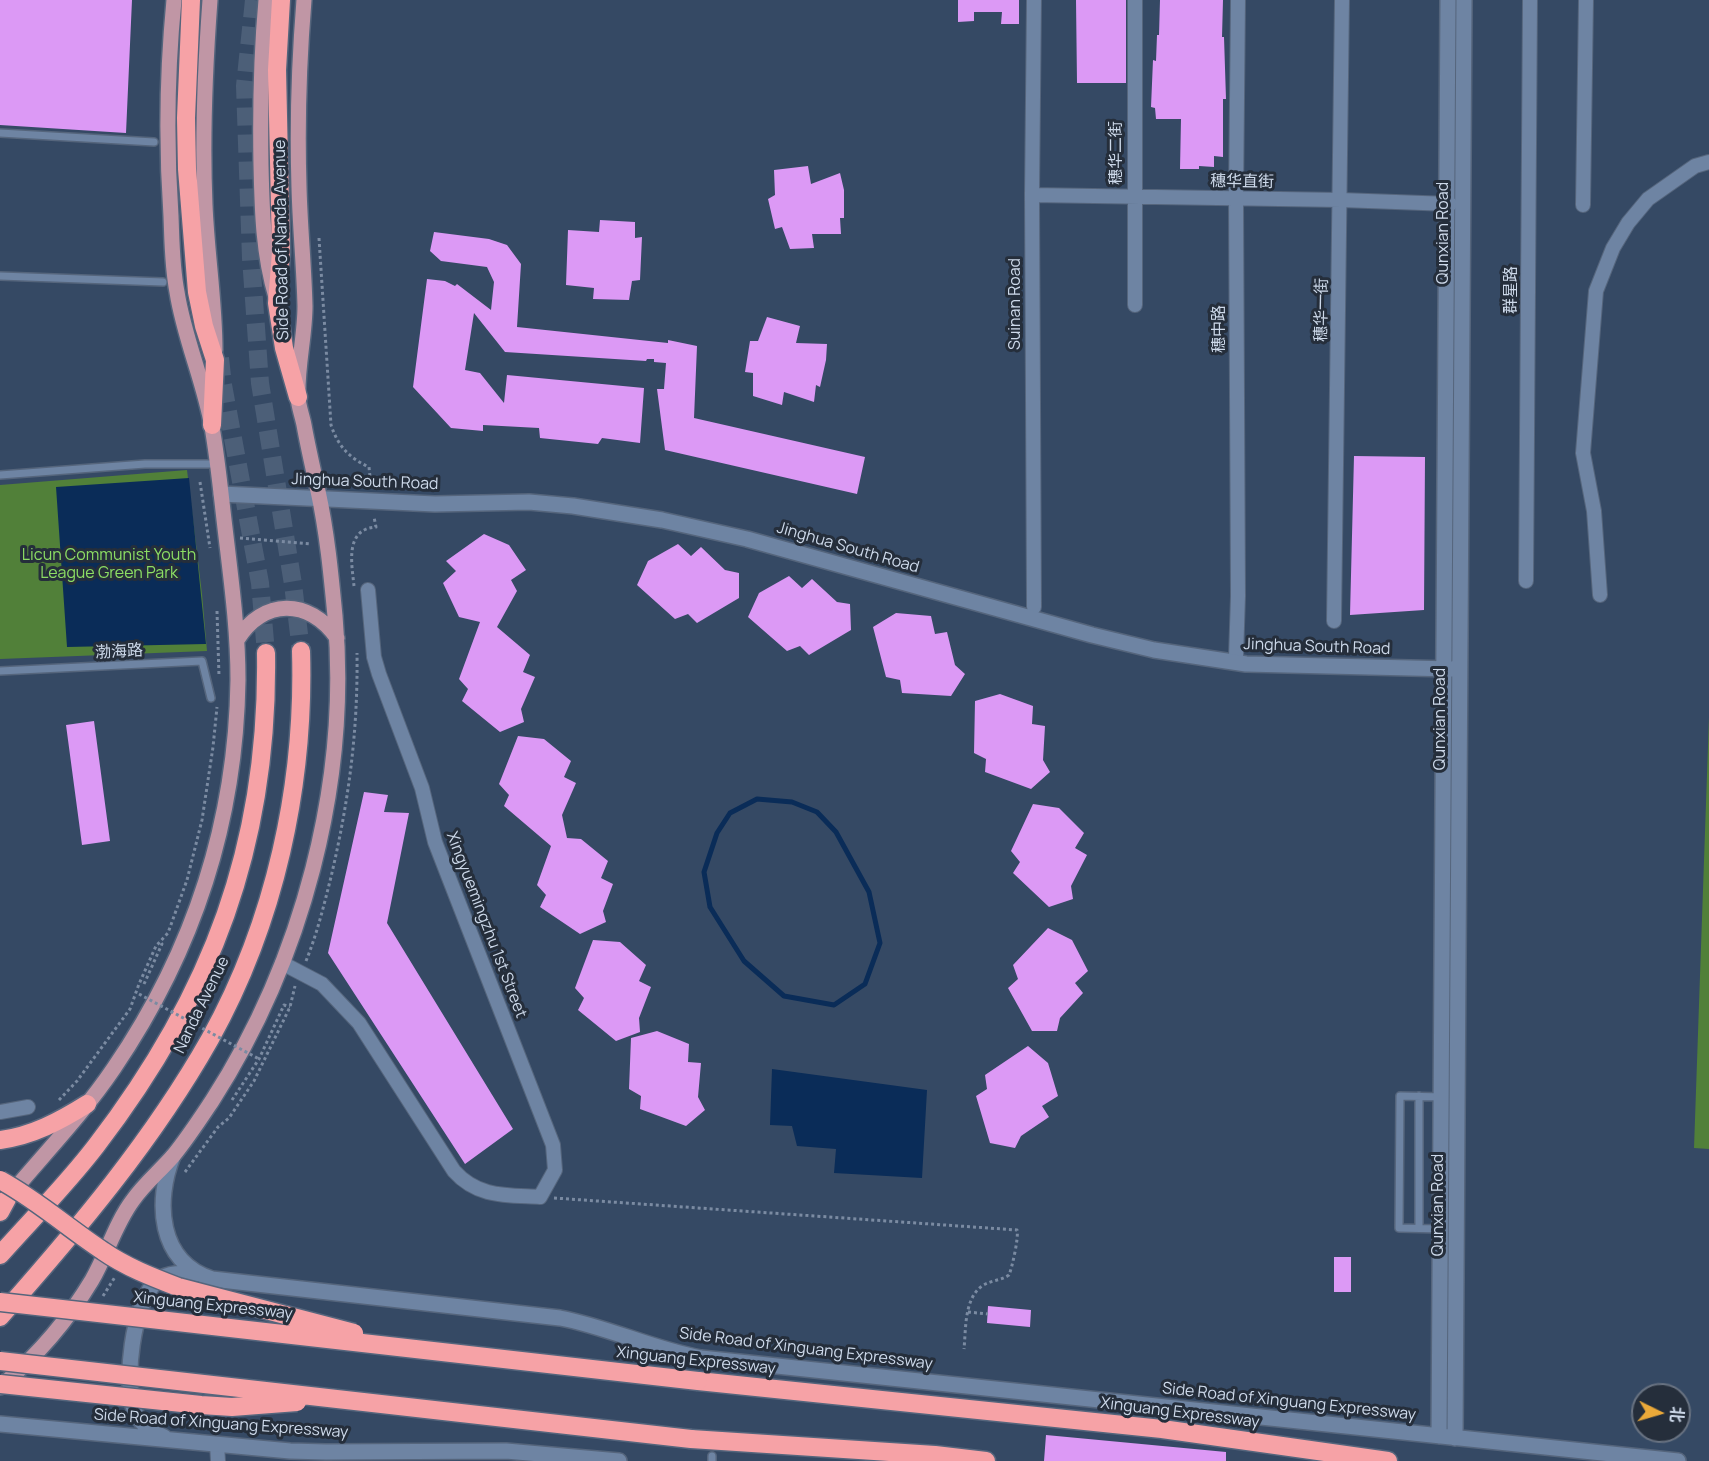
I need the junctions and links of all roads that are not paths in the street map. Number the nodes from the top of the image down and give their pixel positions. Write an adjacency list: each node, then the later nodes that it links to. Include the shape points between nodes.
1 (174, 0): 30 (main road, via 168,80 174,275)
2 (191, 0): 28 (highway, via 186,118 190,223 197,292)
3 (210, 0): 28 (main road, via 204,161)
4 (266, 0): 26 (main road, via 260,111 262,206 265,255)
5 (281, 0): 26 (highway, via 277,155 281,252)
6 (304, 0): 29 (main road, Side Road of Nanda Avenue, via 298,147 305,310)
7 (1034, 0): 18 (street, Suinan Road)
8 (1134, 0): 19 (street, 穗华二街)
9 (1238, 0): 20 (street, 穗中路)
10 (1342, 0): 21 (street, 穗华一街)
11 (1448, 0): 22 (main road, Qunxian Road); 45 (main road, Qunxian Road)
12 (1464, 0): 46 (main road, Qunxian Road)
13 (1530, 0): 35 (street, 群星路)
14 (1586, 0): 23 (street)
15 (0, 133): 16 (lane)
16 (154, 142)
17 (1709, 162): 37 (street, via 1695,166 1648,199 1618,240 1596,291 1583,453 1594,511)
18 (1032, 195): 19 (street, 穗华直街); 38 (street, Suinan Road)
19 (1134, 197): 20 (street, 穗华直街); 27 (street, 穗华二街)
20 (1236, 198): 21 (street, 穗华直街); 44 (street, 穗中路)
21 (1341, 200): 22 (street, 穗华直街); 39 (street, 穗华一街)
22 (1450, 204): 45 (main road, Qunxian Road)
23 (1583, 205)
24 (0, 276): 25 (lane)
25 (163, 282)
26 (277, 303): 29 (highway)
27 (1136, 305)
28 (214, 360): 30 (highway)
29 (298, 398): 34 (main road, Side Road of Nanda Avenue)
30 (212, 425): 31 (main road)
31 (217, 464): 32 (lane, via 145,464); 33 (main road)
32 (0, 475)
33 (221, 494): 34 (main road, Jinghua South Road); 41 (main road)
34 (320, 498): 40 (main road, Side Road of Nanda Avenue); 45 (main road, Jinghua South Road, via 544,503 597,509 747,539 1154,650 1246,664)
35 (1527, 580)
36 (368, 590): 49 (street, Xingyuemingzhu 1st Street, via 379,674 422,788 435,842 553,1145 555,1170 540,1197 487,1192 461,1179 359,1023 322,984)
37 (1600, 595)
38 (1034, 607)
39 (1334, 621)
40 (337, 638): 41 (main road, via 312,614 288,608 259,617 243,629); 49 (main road, Side Road of Nanda Avenue, via 337,695 322,828 303,903)
41 (237, 640): 53 (main road, via 236,714 229,782 221,831 206,882 159,992)
42 (301, 651): 66 (highway, Nanda Avenue, via 301,709 291,809 261,921 229,1000 158,1121 64,1243)
43 (266, 653): 63 (highway, Nanda Avenue, via 266,719 255,809 243,864 214,948 176,1027 131,1098 78,1167)
44 (1236, 657)
45 (1444, 669): 46 (main road, Jinghua South Road); 51 (main road, Qunxian Road); 60 (main road, Qunxian Road)
46 (1460, 669): 52 (main road, Qunxian Road)
47 (0, 671): 48 (lane, 渤海路, via 202,661)
48 (211, 698)
49 (282, 963): 57 (main road, Side Road of Nanda Avenue, via 232,1067)
50 (1419, 1096): 51 (lane); 61 (lane); 61 (lane, via 1400,1096 1399,1196 1399,1228)
51 (1441, 1097): 52 (lane); 60 (main road, Qunxian Road)
52 (1457, 1097): 62 (main road, Qunxian Road)
53 (87, 1104): 56 (highway, via 47,1127); 59 (main road)
54 (28, 1107): 55 (street)
55 (0, 1112)
56 (0, 1140)
57 (172, 1156): 64 (main road, via 163,1186 163,1217 177,1254); 69 (main road, Side Road of Nanda Avenue, via 125,1212 78,1303 33,1356)
58 (0, 1180): 67 (highway, bridge, via 103,1251 152,1277)
59 (2, 1205)
60 (1443, 1222): 61 (lane); 62 (lane); 72 (main road, Qunxian Road)
61 (1419, 1228)
62 (1456, 1229): 73 (main road, Qunxian Road)
63 (0, 1255)
64 (197, 1274): 72 (main road, Side Road of Xinguang Expressway, via 227,1281 560,1318 701,1358); 74 (main road, Side Road of Xinguang Expressway, via 158,1280 148,1291 137,1320 129,1375 132,1404 144,1425)
65 (0, 1302): 67 (highway, Xinguang Expressway, bridge)
66 (0, 1317)
67 (408, 1347): 81 (highway, Xinguang Expressway, bridge, via 1162,1429)
68 (0, 1360): 70 (highway, bridge)
69 (0, 1386): 70 (highway, bridge, via 232,1407)
70 (332, 1398): 80 (highway, bridge, via 691,1439)
71 (0, 1424): 74 (main road, Side Road of Xinguang Expressway)
72 (1439, 1437): 73 (main road, Side Road of Xinguang Expressway)
73 (1455, 1438): 82 (main road, Side Road of Xinguang Expressway)
74 (171, 1440): 76 (main road, Side Road of Xinguang Expressway)
75 (481, 1440): 78 (main road)
76 (217, 1444): 77 (street); 79 (main road, Side Road of Xinguang Expressway, via 326,1452 506,1451)
77 (218, 1461)
78 (482, 1461)
79 (619, 1461)
80 (986, 1461)
81 (1388, 1461)
82 (1678, 1461)

